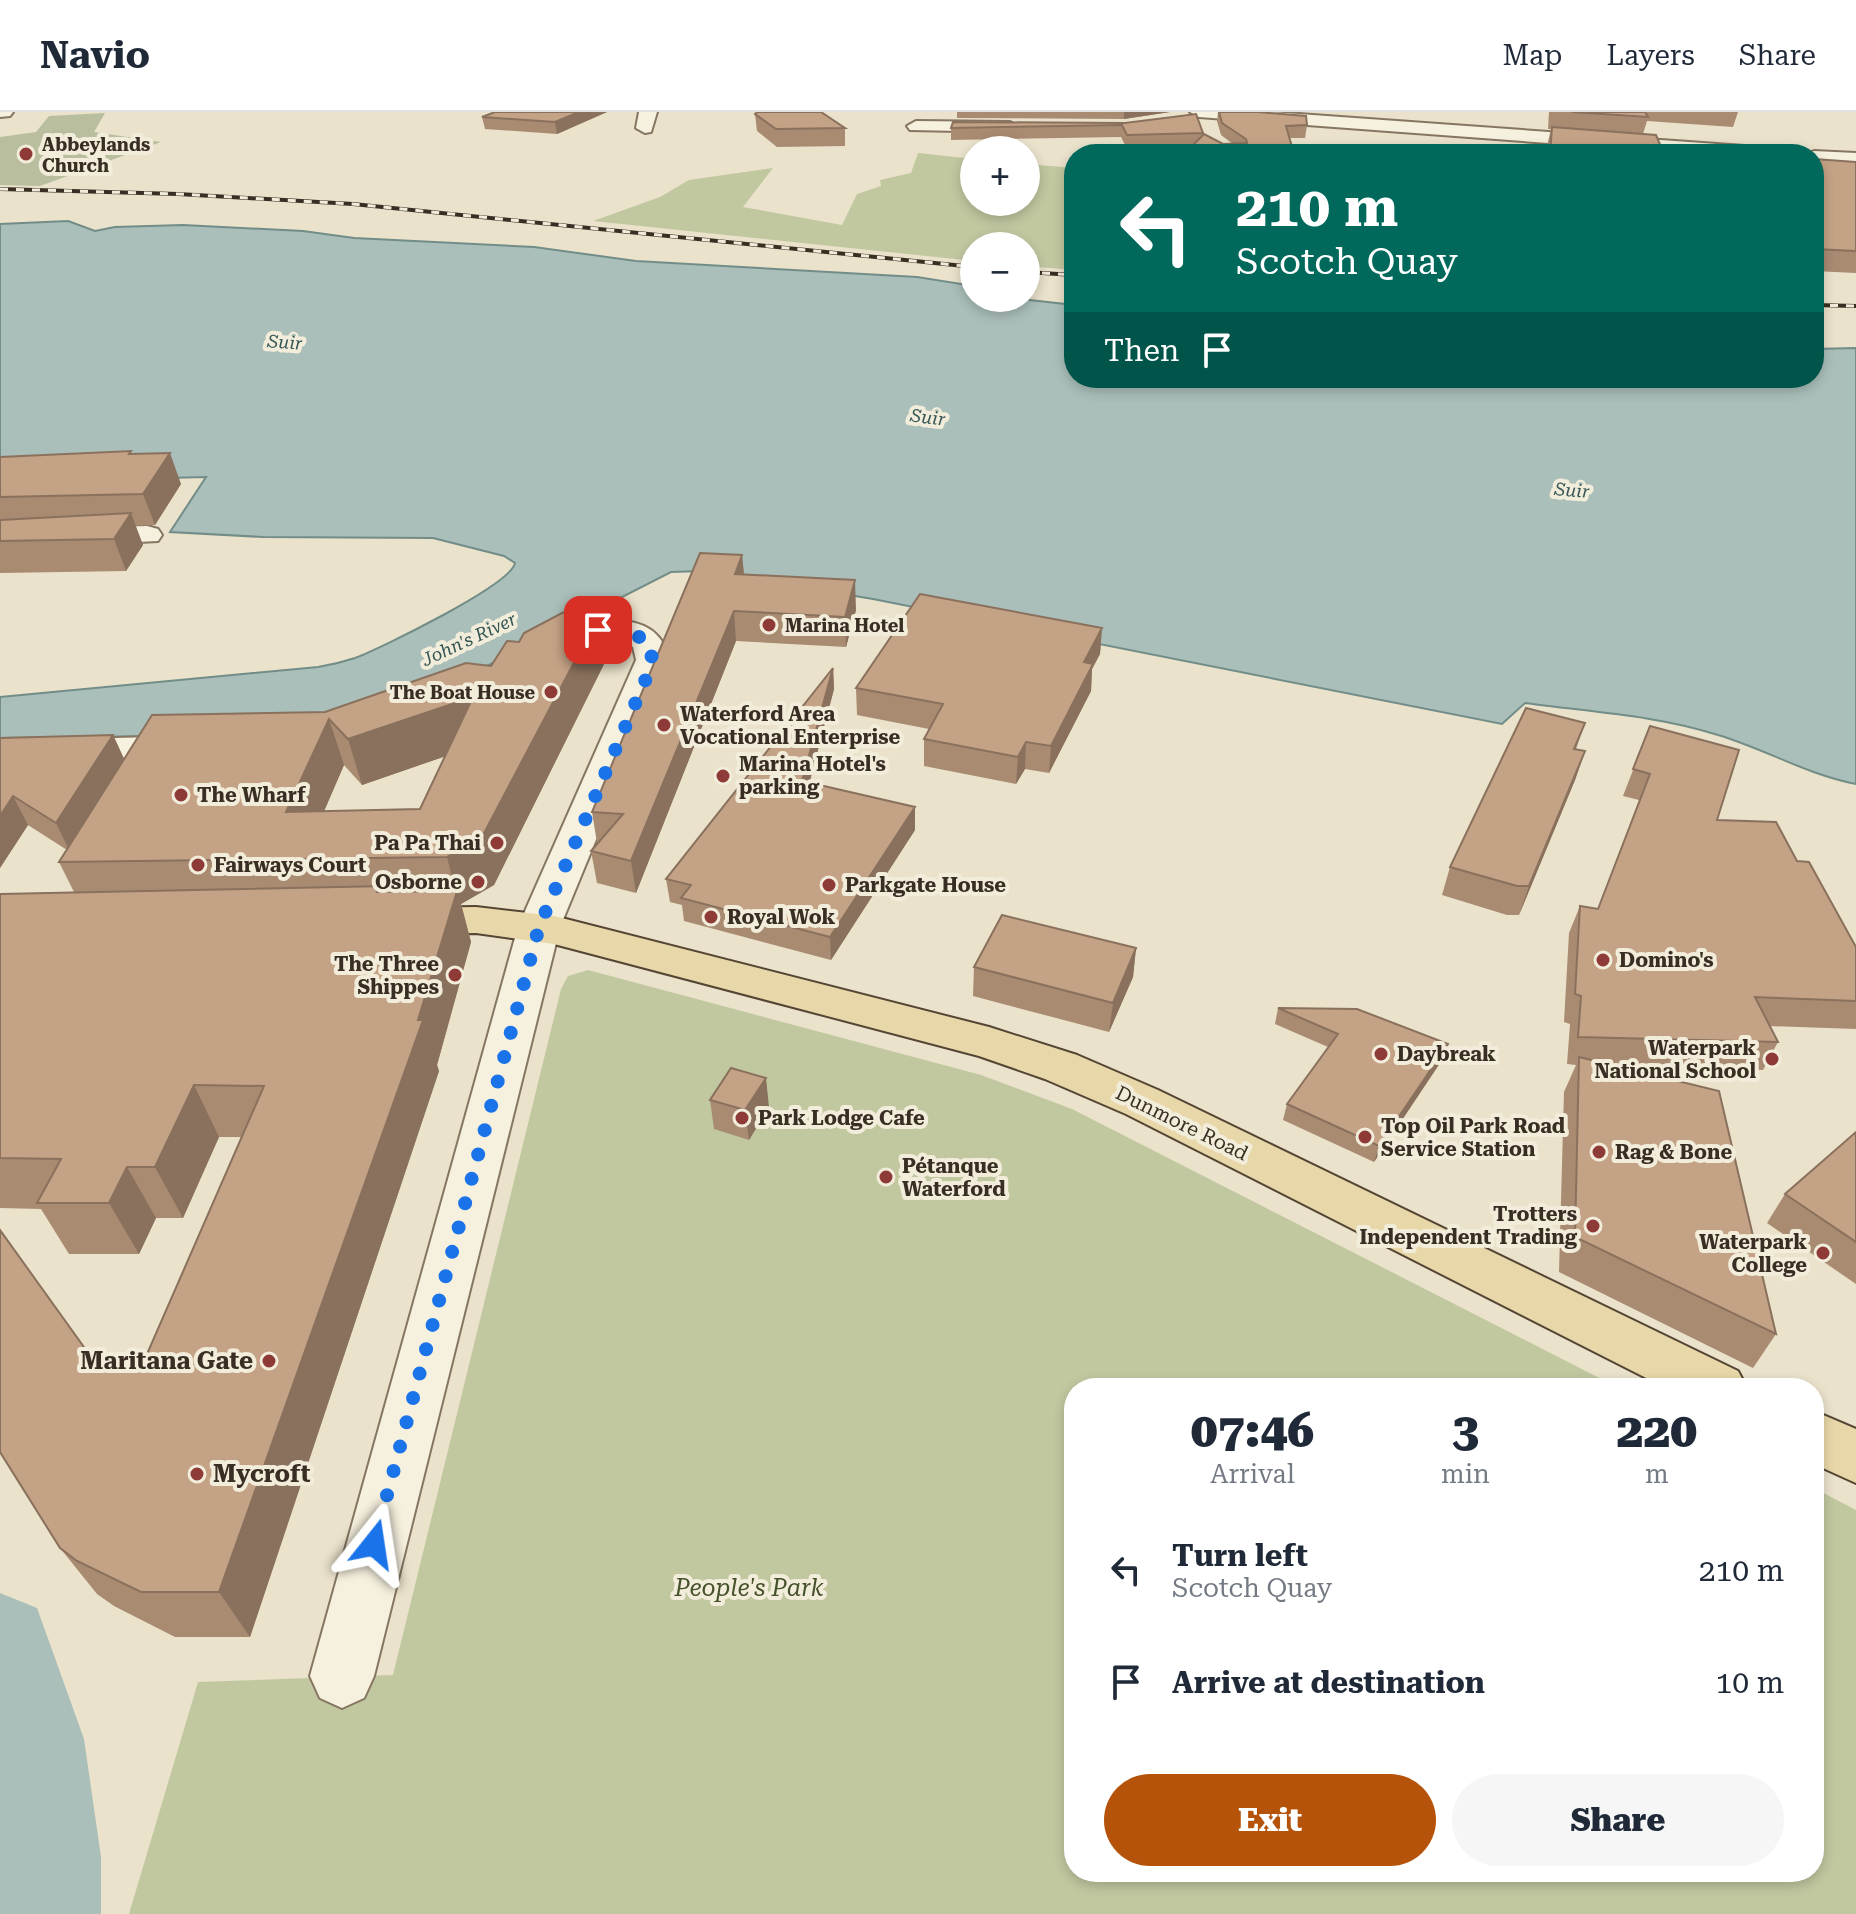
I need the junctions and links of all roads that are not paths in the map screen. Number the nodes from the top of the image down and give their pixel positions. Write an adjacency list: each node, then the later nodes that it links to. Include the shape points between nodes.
1 (936, 112): 3 (street)
2 (1199, 115): 5 (street, via 1205,125); 7 (street)
3 (916, 126): 4 (street); 6 (street)
4 (1032, 127)
5 (1290, 128)
6 (897, 132)
7 (1626, 144)
8 (1824, 157): 9 (street)
9 (1856, 159)
10 (147, 535): 11 (street)
11 (0, 540)
12 (523, 665): 18 (street, via 598,630 623,630 652,649 651,667)
13 (221, 745): 14 (street)
14 (157, 748): 15 (street); 16 (street)
15 (0, 752)
16 (134, 787)
17 (363, 921): 18 (main road, Dunmore Road, via 476,920)
18 (539, 927): 19 (main road, Dunmore Road, via 989,1043 1086,1077); 22 (street)
19 (1699, 1378)
20 (1824, 1441): 21 (main road)
21 (1856, 1457)
22 (342, 1676)

